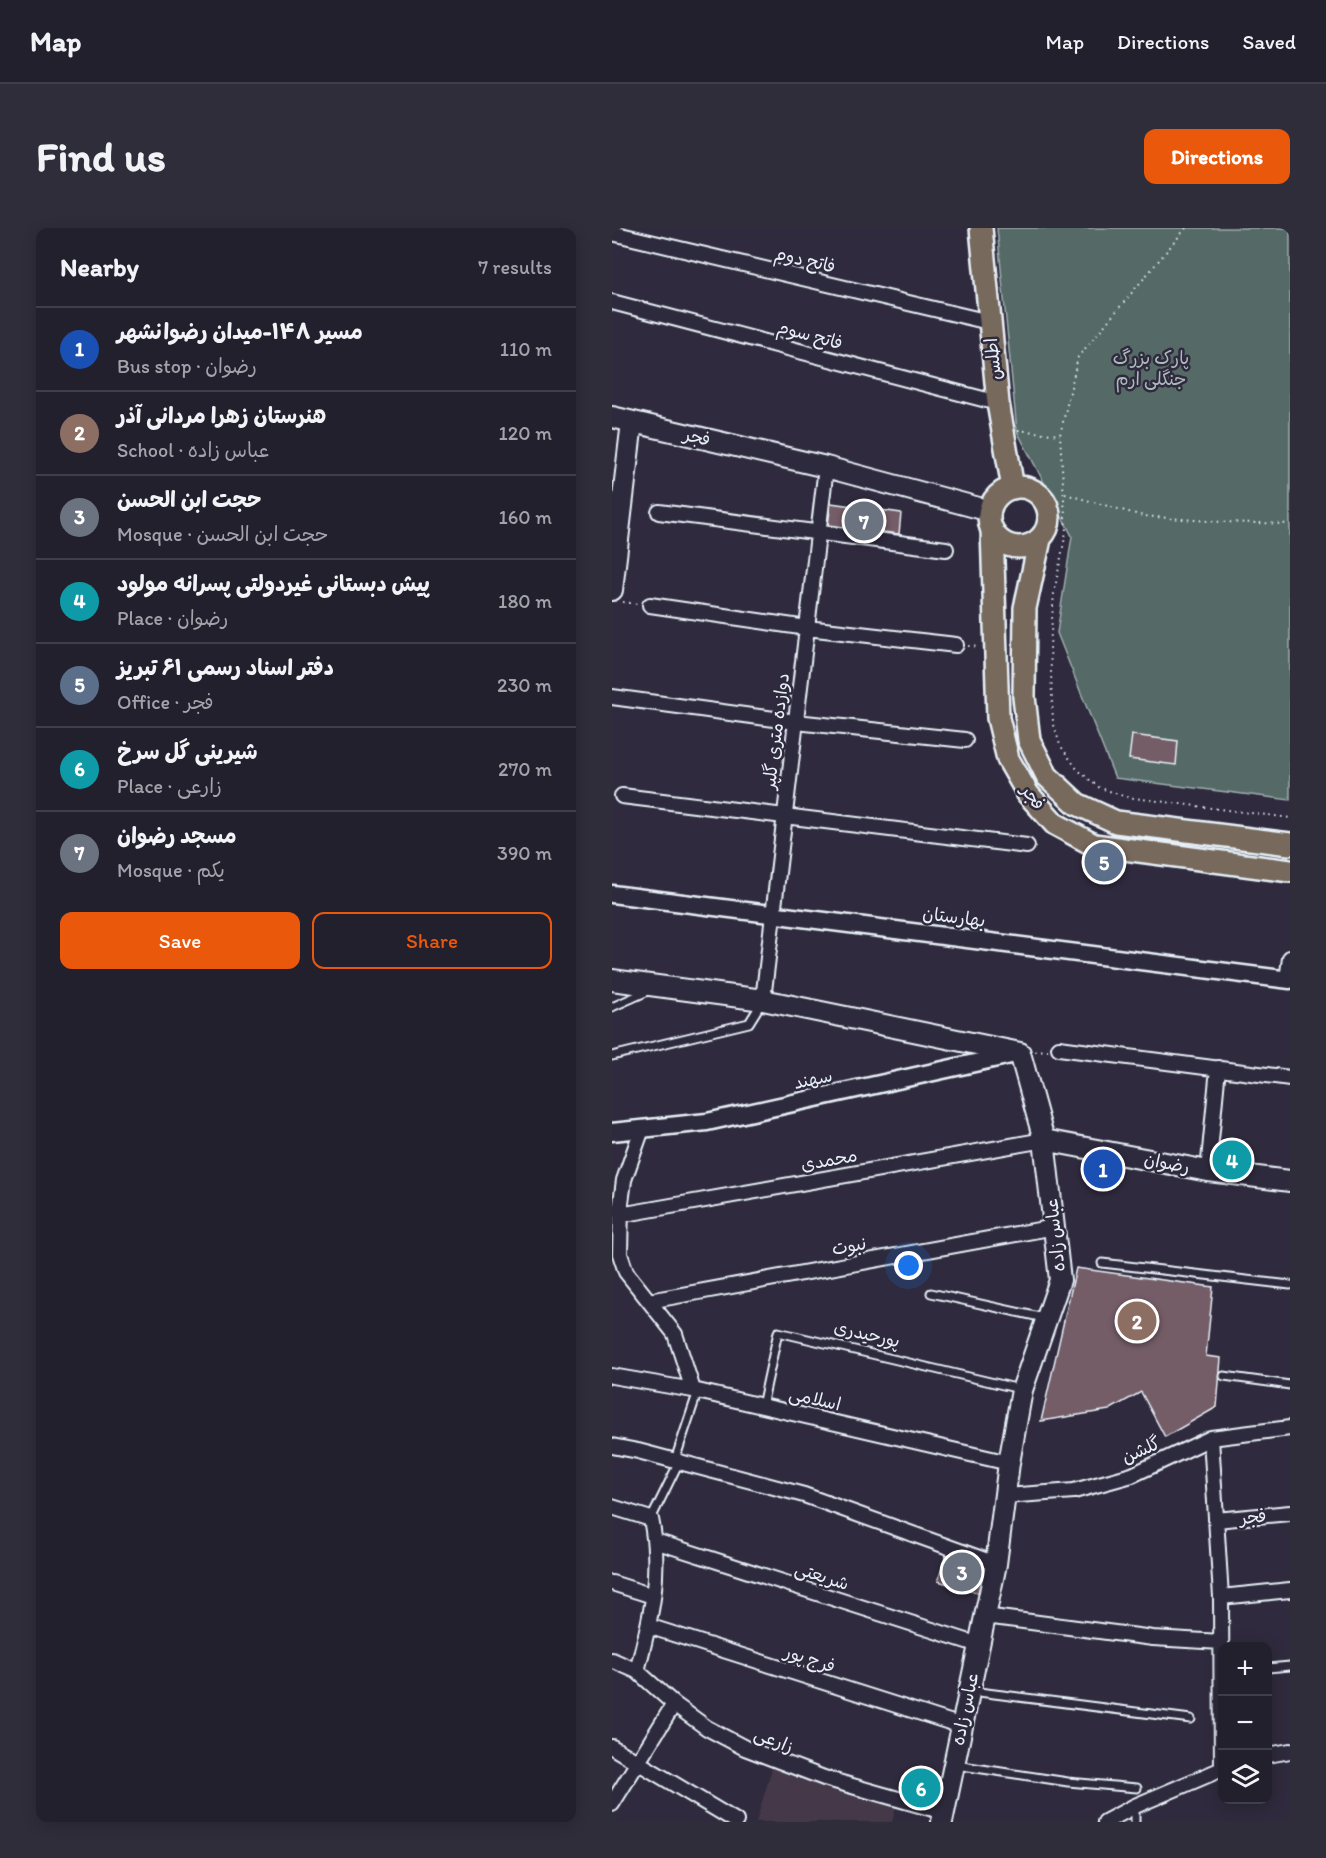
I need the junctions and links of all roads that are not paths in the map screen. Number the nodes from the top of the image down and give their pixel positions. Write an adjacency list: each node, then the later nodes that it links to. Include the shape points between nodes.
1 (981, 228): 4 (main road, اطلس)
2 (612, 233): 4 (street, فاتح دوم)
3 (612, 302): 5 (street, فاتح سوم)
4 (989, 322): 5 (main road, اطلس)
5 (998, 403): 9 (main road, اطلس)
6 (612, 417): 7 (main road, فجر)
7 (632, 422): 8 (main road, فجر); 10 (main road)
8 (826, 466): 12 (main road, فجر); 13 (street, دوازده متری گلپر)
9 (1013, 488): 12 (main road, via 998,496); 14 (main road, via 1032,490 1046,504 1049,523)
10 (616, 508): 16 (main road)
11 (659, 512): 13 (street)
12 (991, 520): 14 (main road, via 997,537 1004,543 1023,547); 27 (main road, فجر, via 998,718 1008,759 1028,794 1055,824 1094,845)
13 (818, 532): 15 (street); 18 (street, دوازده متری گلپر)
14 (1040, 539): 25 (main road, فجر, via 1025,608 1024,697 1029,740 1047,776 1077,804 1116,822)
15 (946, 549)
16 (617, 596)
17 (650, 605): 18 (street)
18 (807, 628): 19 (street); 21 (street, دوازده متری گلپر)
19 (956, 645)
20 (612, 697): 21 (street)
21 (796, 722): 22 (street); 24 (street, دوازده متری گلپر)
22 (965, 740)
23 (622, 796): 24 (street)
24 (784, 816): 26 (street); 29 (street, دوازده متری گلپر)
25 (1290, 844)
26 (1027, 846)
27 (1290, 871)
28 (612, 894): 29 (street, بهارستان)
29 (773, 914): 32 (street, بهارستان); 34 (street, دوازده متری گلپر)
30 (1290, 958): 32 (street)
31 (612, 980): 33 (main road)
32 (1289, 980)
33 (656, 987): 34 (main road); 35 (lane)
34 (763, 1000): 37 (main road); 38 (lane, via 749,1023)
35 (612, 1007)
36 (1059, 1048): 39 (street)
37 (1020, 1053): 41 (street, سهند, via 706,1122); 43 (main road, عباس زاده)
38 (612, 1056)
39 (1218, 1068): 40 (street); 44 (street)
40 (1290, 1078)
41 (642, 1129): 42 (street, سهند); 46 (street, via 624,1180)
42 (612, 1132)
43 (1044, 1140): 44 (main road, رضوان); 46 (street, محمدی); 47 (main road, عباس زاده)
44 (1208, 1171): 45 (main road, رضوان)
45 (1290, 1181)
46 (620, 1215): 51 (street, via 620,1254 626,1272)
47 (1055, 1227): 51 (street, نبوت); 52 (main road, عباس زاده, via 1060,1280)
48 (1102, 1263): 49 (lane)
49 (1290, 1285)
50 (931, 1293): 52 (lane)
51 (649, 1301): 56 (street, via 675,1334)
52 (1047, 1318): 57 (main road, عباس زاده)
53 (612, 1376): 56 (street, اسلامی)
54 (1224, 1376): 55 (lane)
55 (1290, 1385)
56 (696, 1390): 58 (street, اسلامی); 62 (lane)
57 (1022, 1390): 58 (lane, پورحیدری, via 778,1332); 63 (main road, عباس زاده)
58 (762, 1406): 63 (street, اسلامی)
59 (1290, 1428): 60 (street, گلشن)
60 (1210, 1438): 64 (street, گلشن, via 1132,1475 1074,1491); 68 (street)
61 (612, 1446): 62 (street)
62 (677, 1461): 67 (lane); 70 (street, via 804,1495)
63 (1009, 1462): 64 (main road, عباس زاده)
64 (1005, 1496): 70 (main road, عباس زاده)
65 (612, 1507): 67 (street)
66 (1290, 1513): 68 (street, فجر)
67 (651, 1518): 69 (street)
68 (1216, 1520): 74 (street)
69 (655, 1541): 73 (street); 78 (street, شریعتی)
70 (996, 1564): 75 (main road, عباس زاده)
71 (612, 1583): 73 (street)
72 (1290, 1590): 74 (street)
73 (653, 1596): 76 (street)
74 (1221, 1597): 77 (street)
75 (985, 1616): 77 (street, via 1153,1638); 78 (main road, عباس زاده)
76 (648, 1626): 82 (street); 87 (street, فرج پور)
77 (1221, 1642)
78 (979, 1645): 83 (main road, عباس زاده)
79 (612, 1660): 82 (street, زارعی)
80 (1290, 1666): 81 (lane)
81 (1272, 1668)
82 (637, 1671): 85 (street, زارعی)
83 (969, 1691): 86 (lane); 87 (main road, عباس زاده)
84 (1222, 1696): 89 (street)
85 (674, 1704): 92 (street); 98 (street, زارعی, via 707,1728 745,1748)
86 (1191, 1719)
87 (962, 1726): 93 (main road, عباس زاده)
88 (612, 1747): 92 (street)
89 (1222, 1750)
90 (1290, 1751): 91 (street)
91 (1272, 1754)
92 (638, 1762): 96 (street); 99 (street)
93 (954, 1765): 95 (lane); 98 (main road, عباس زاده)
94 (1218, 1771): 97 (street)
95 (1137, 1788)
96 (612, 1804)
97 (1135, 1806): 100 (street); 101 (lane)
98 (943, 1817)
99 (736, 1821)
100 (1105, 1822)
101 (1135, 1822)

